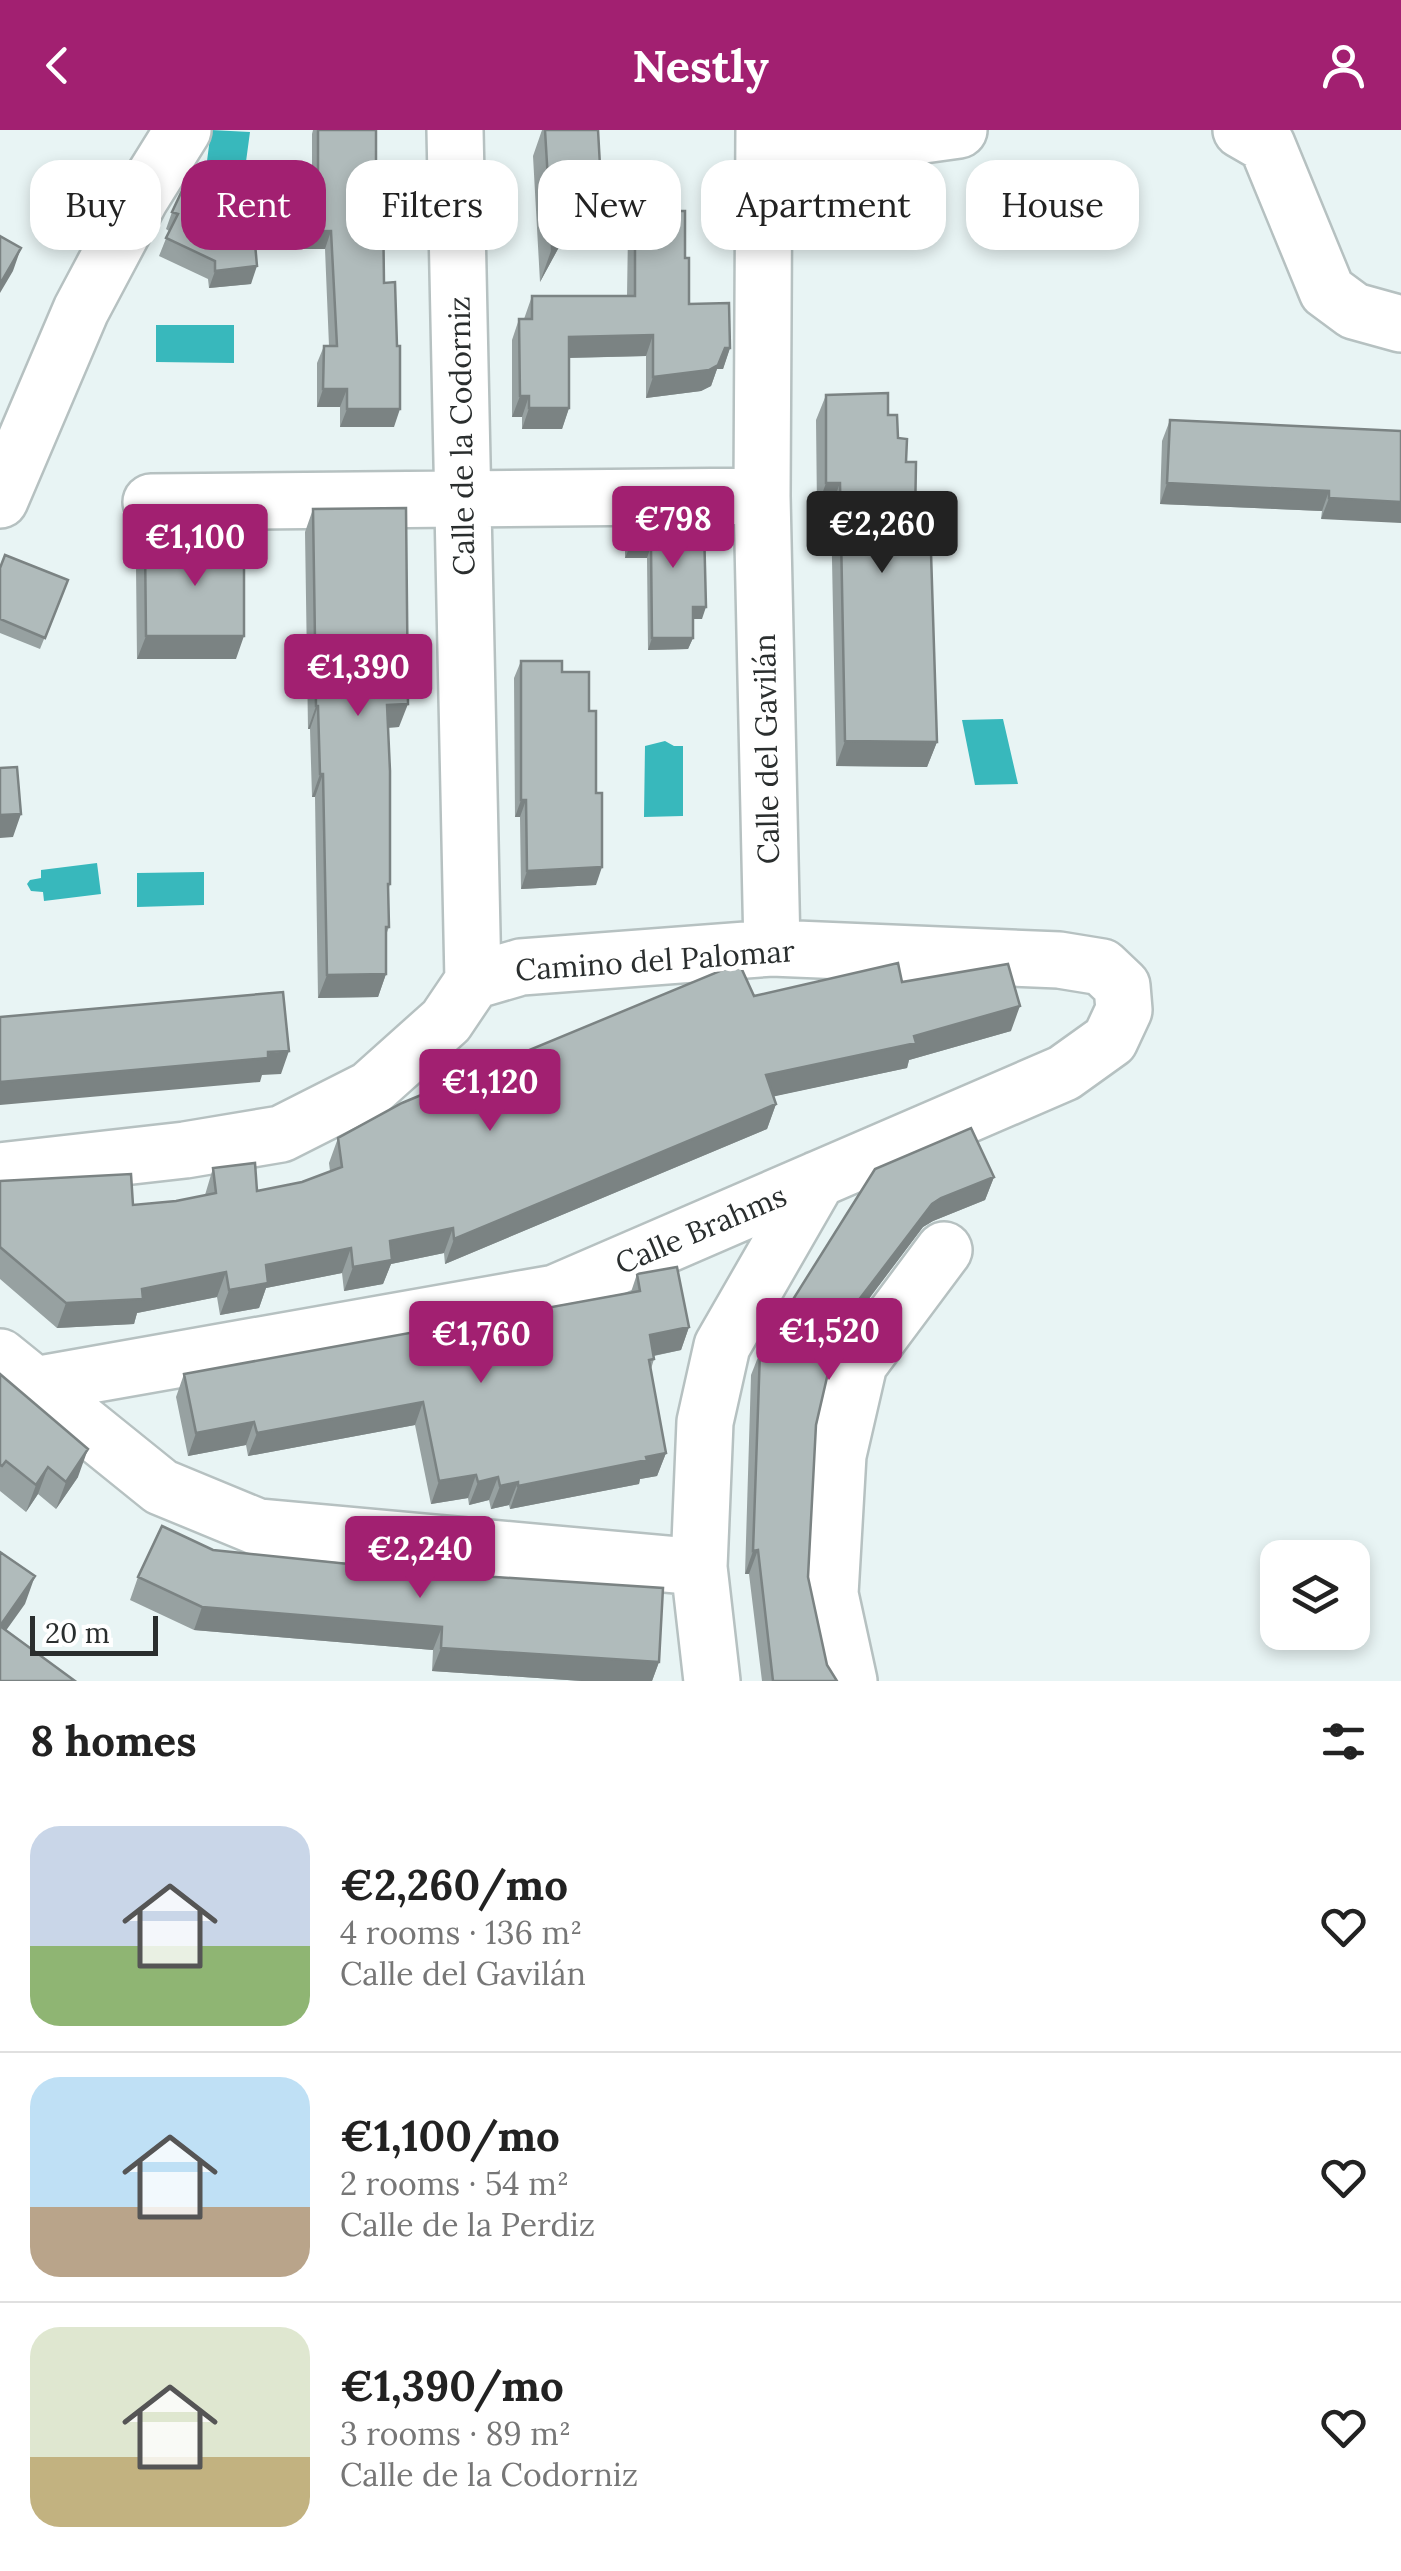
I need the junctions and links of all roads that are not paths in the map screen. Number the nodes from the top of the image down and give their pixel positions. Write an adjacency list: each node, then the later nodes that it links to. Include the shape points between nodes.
1 (184, 130): 8 (street, via 81,310)
2 (456, 130): 9 (street, Calle de la Codorniz)
3 (959, 130): 5 (street)
4 (1241, 130): 6 (street, via 1267,145 1327,291 1354,311)
5 (764, 144): 7 (street, Calle del Gavilán)
6 (1401, 324)
7 (762, 496): 9 (street); 11 (street, Calle del Gavilán)
8 (0, 498)
9 (463, 498): 10 (street); 12 (street, Calle de la Codorniz)
10 (152, 502)
11 (772, 948): 12 (street, Camino del Palomar, via 521,967); 13 (street, Camino del Palomar, via 1059,960 1102,966)
12 (473, 981): 14 (street, Camino del Palomar, via 446,1021 370,1089 280,1134)
13 (1122, 986): 15 (street, Calle Brahms, via 1124,1010 1110,1040 1064,1073)
14 (0, 1171)
15 (818, 1179): 17 (street, Calle Brahms, via 555,1293); 18 (street, via 722,1346 705,1422)
16 (944, 1250): 20 (street, via 859,1364 838,1456 830,1594)
17 (17, 1371): 18 (street, via 161,1487 258,1527)
18 (699, 1567): 19 (street)
19 (712, 1681)
20 (849, 1681)

